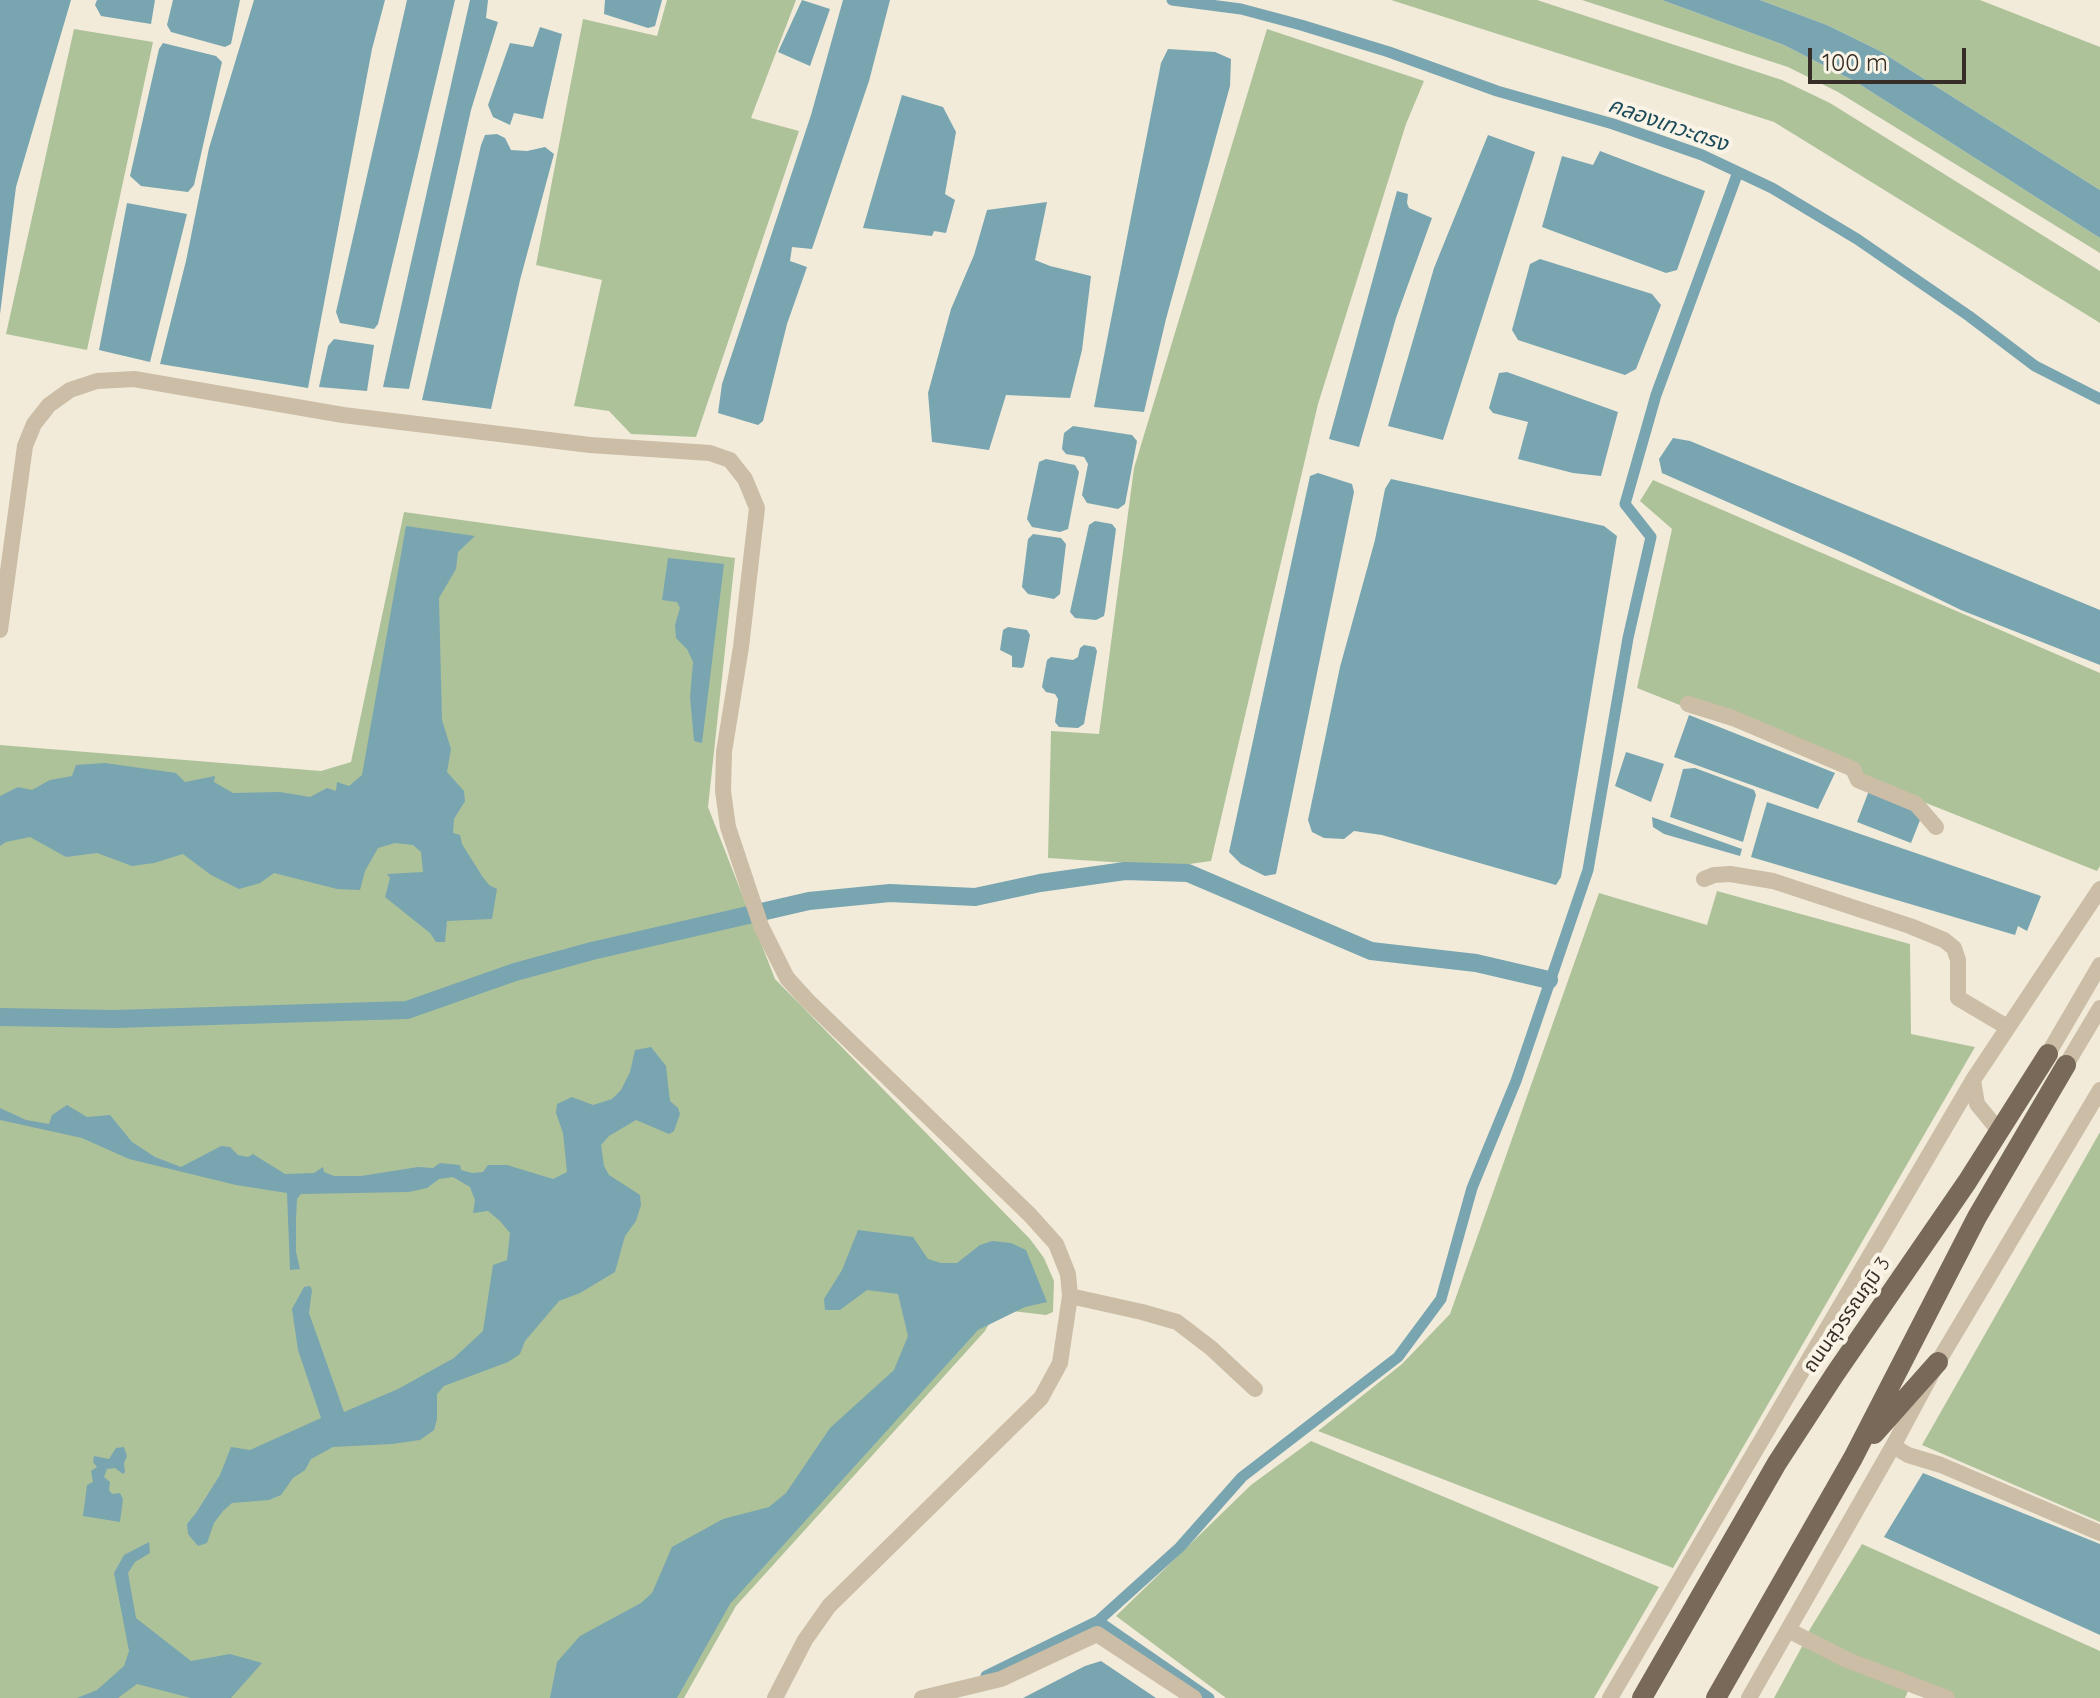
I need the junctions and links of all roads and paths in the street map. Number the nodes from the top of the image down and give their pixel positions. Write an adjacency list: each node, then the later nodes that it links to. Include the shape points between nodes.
1 (0, 630): 14 (street, via 25,446 49,405 70,390 97,381 134,379 343,415 590,445 710,453 730,460 757,508 723,791 728,827 761,926 787,978 807,1000 1056,1244)
2 (1688, 704): 3 (street, via 1853,769 1858,780 1916,804)
3 (1936, 827)
4 (1704, 879): 8 (street, via 1730,874 1773,881 1944,940 1958,960 1958,998)
5 (2100, 889): 8 (street)
6 (2099, 967): 9 (street, ถนนสุวรรณภูมิ 3)
7 (2100, 1008): 10 (street)
8 (2007, 1027): 11 (street)
9 (2048, 1054): 13 (main road, ถนนสุวรรณภูมิ 3)
10 (2066, 1065): 18 (main road, via 1977,1217)
11 (1973, 1080): 13 (street, via 1977,1104); 24 (street)
12 (2100, 1090): 15 (street)
13 (2000, 1132): 25 (main road, ถนนสุวรรณภูมิ 3, via 1777,1463)
14 (1070, 1296): 16 (street, via 1177,1322); 21 (street, via 1060,1363 1041,1398 829,1606)
15 (1938, 1362): 17 (street); 18 (main road)
16 (1255, 1389)
17 (1893, 1446): 19 (street); 20 (street)
18 (1853, 1458): 26 (main road)
19 (2100, 1533)
20 (1788, 1630): 27 (street); 28 (street, via 1847,1660)
21 (775, 1698)
22 (922, 1698): 23 (street, via 1001,1679 1097,1634)
23 (1194, 1698)
24 (1610, 1698)
25 (1642, 1698)
26 (1716, 1698)
27 (1749, 1698)
28 (1947, 1698)

